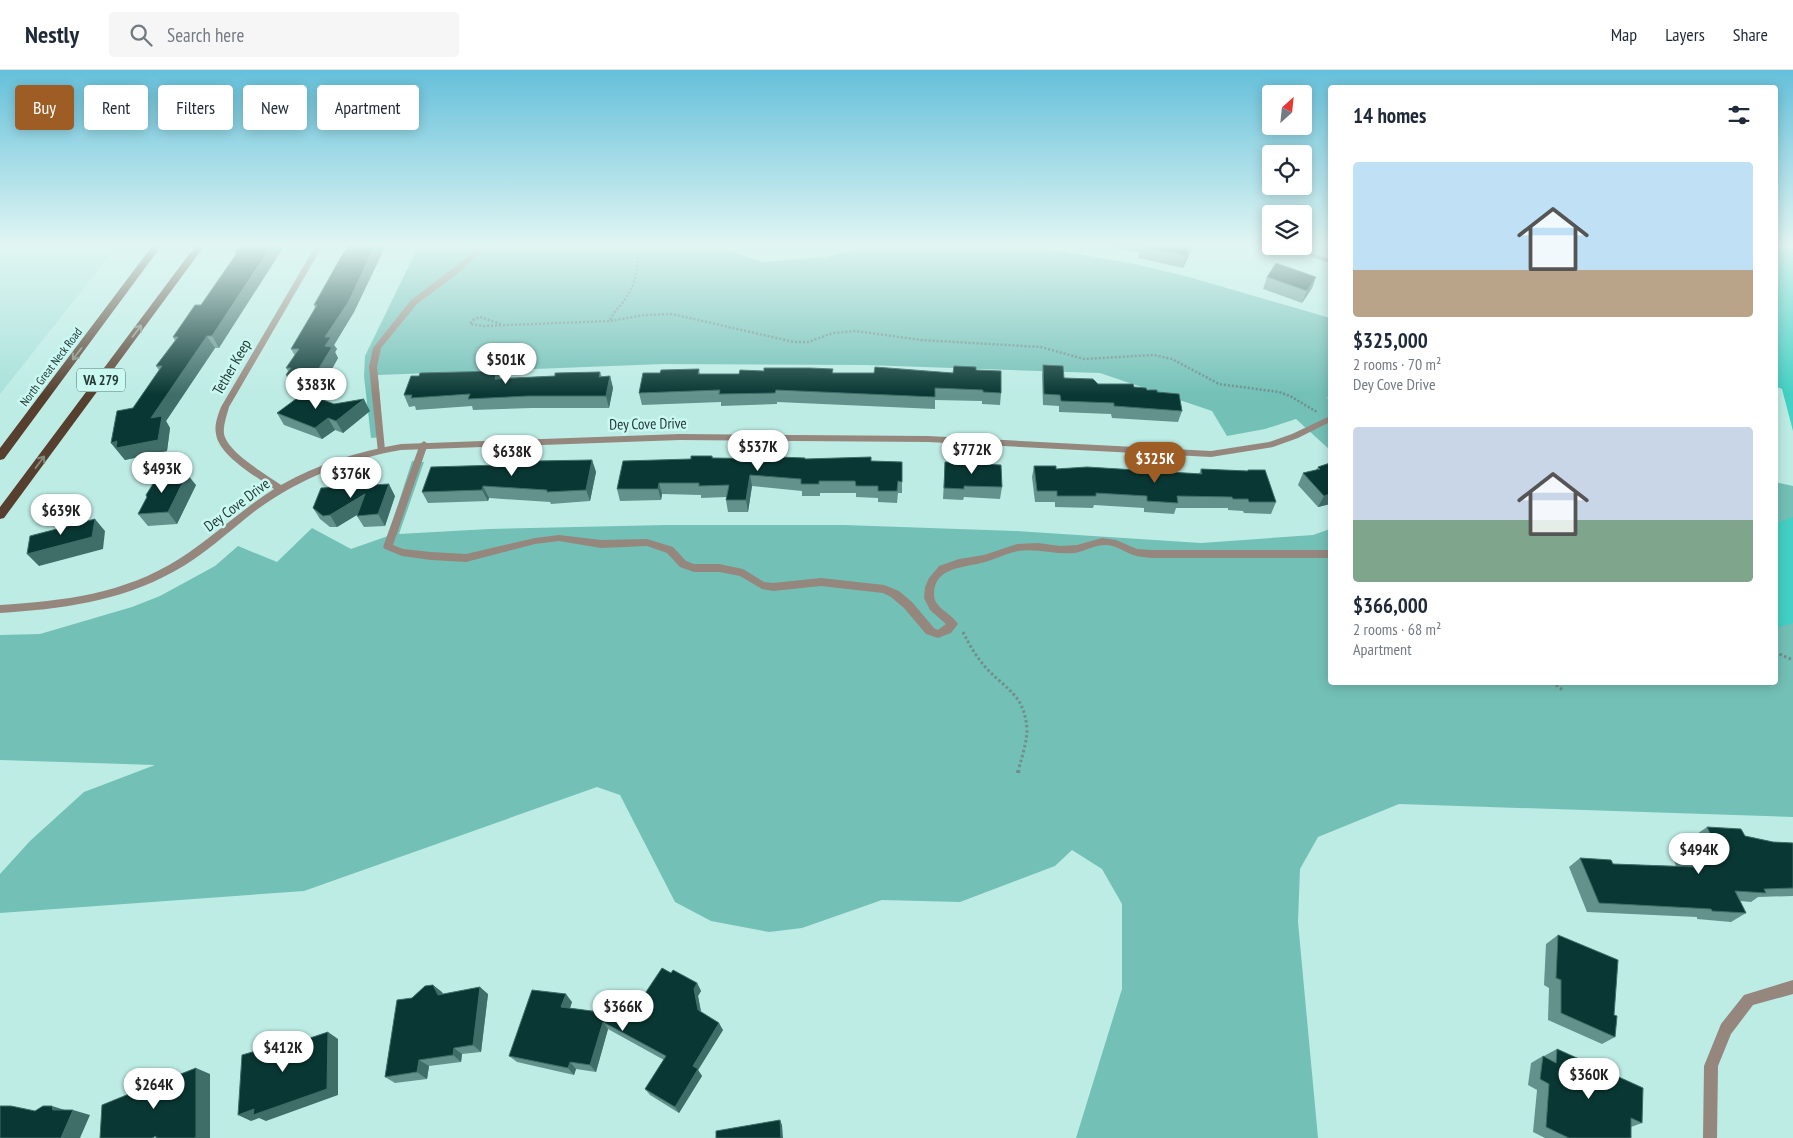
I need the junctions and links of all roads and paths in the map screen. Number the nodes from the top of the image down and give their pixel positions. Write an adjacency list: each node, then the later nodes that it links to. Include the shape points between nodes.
1 (121, 295): 12 (main road, North Great Neck Road / VA 279, one-way to 12)
2 (164, 295): 14 (main road, VA 279, one-way to 2)
3 (291, 295): 13 (street, Tether Keep, via 225,407 219,423 220,437 228,449)
4 (423, 295): 11 (street, via 377,348 373,367)
5 (628, 295): 6 (path, via 610,316)
6 (610, 321): 7 (path); 8 (path, via 672,314 794,342 856,331 941,342 1041,347 1084,359 1154,355 1172,359 1219,384 1290,396)
7 (501, 324): 7 (path, via 480,317 470,324 474,326)
8 (1328, 418)
9 (1328, 420): 10 (street, Dey Cove Drive, via 1270,445 1211,454 908,438 680,437)
10 (424, 444): 11 (street, Dey Cove Drive); 15 (street, via 388,547 402,552 466,558 560,538 601,544 647,542 670,550 683,564 743,573 762,585 773,587 821,582 884,589 895,594 930,631 938,634 953,624 929,598 934,578 942,569 1017,548 1077,549 1102,541 1152,554)
11 (381, 450): 13 (street, Dey Cove Drive, via 330,466)
12 (0, 456)
13 (280, 490): 16 (street, Dey Cove Drive, via 203,548 143,583 91,600)
14 (0, 515)
15 (1328, 554)
16 (0, 610)
17 (965, 634): 22 (path, via 988,670 1012,690 1022,704 1027,731)
18 (1778, 653): 19 (path)
19 (1793, 660)
20 (1556, 685): 21 (path)
21 (1564, 691)
22 (1018, 773)
23 (1793, 987): 24 (street, via 1749,1000 1726,1029 1711,1066)
24 (1710, 1138)

